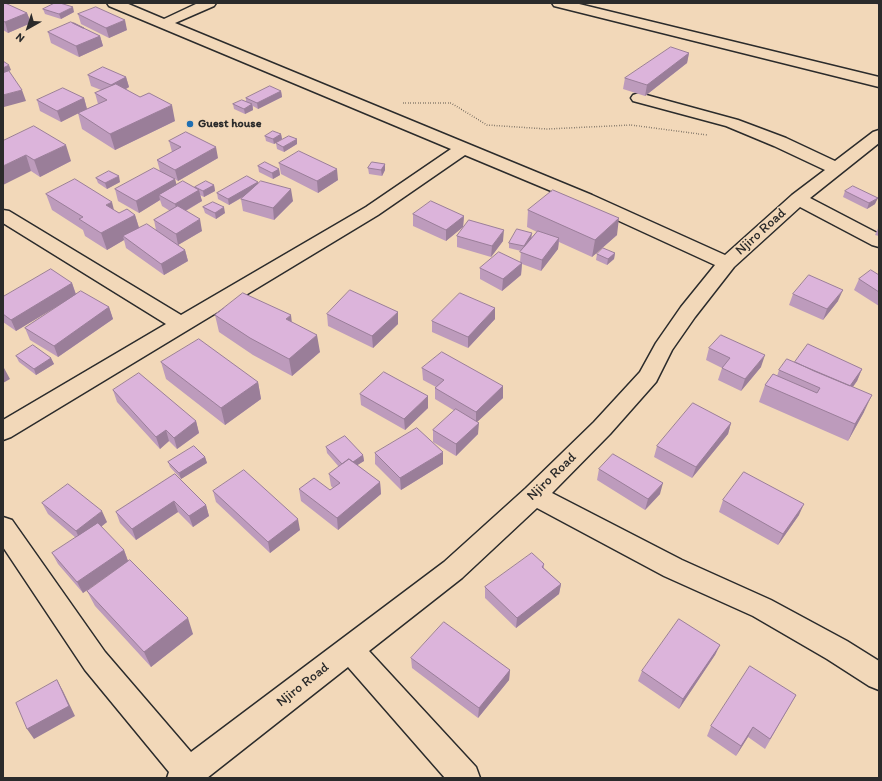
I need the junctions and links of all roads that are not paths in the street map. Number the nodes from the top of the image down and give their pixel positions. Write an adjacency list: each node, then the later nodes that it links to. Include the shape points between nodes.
1 (114, 3): 4 (street)
2 (209, 3): 4 (street)
3 (560, 3): 5 (street)
4 (163, 24): 8 (street)
5 (879, 82)
6 (640, 98): 9 (street, via 732,123)
7 (879, 134): 9 (street, Njiro Road)
8 (463, 148): 13 (street, via 586,199); 14 (street, via 372,211)
9 (835, 168): 10 (street, Njiro Road)
10 (798, 199): 12 (street); 13 (street, Njiro Road)
11 (3, 215): 14 (street)
12 (879, 241)
13 (727, 263): 16 (street, Njiro Road, via 688,312 648,377 602,428)
14 (182, 325): 15 (street)
15 (3, 431)
16 (535, 495): 18 (street, Njiro Road, via 453,570); 19 (street, via 673,568 762,608 837,650)
17 (3, 527): 20 (street, via 95,661)
18 (350, 649): 20 (street, Njiro Road); 21 (street)
19 (879, 678)
20 (186, 775)
21 (465, 778)

